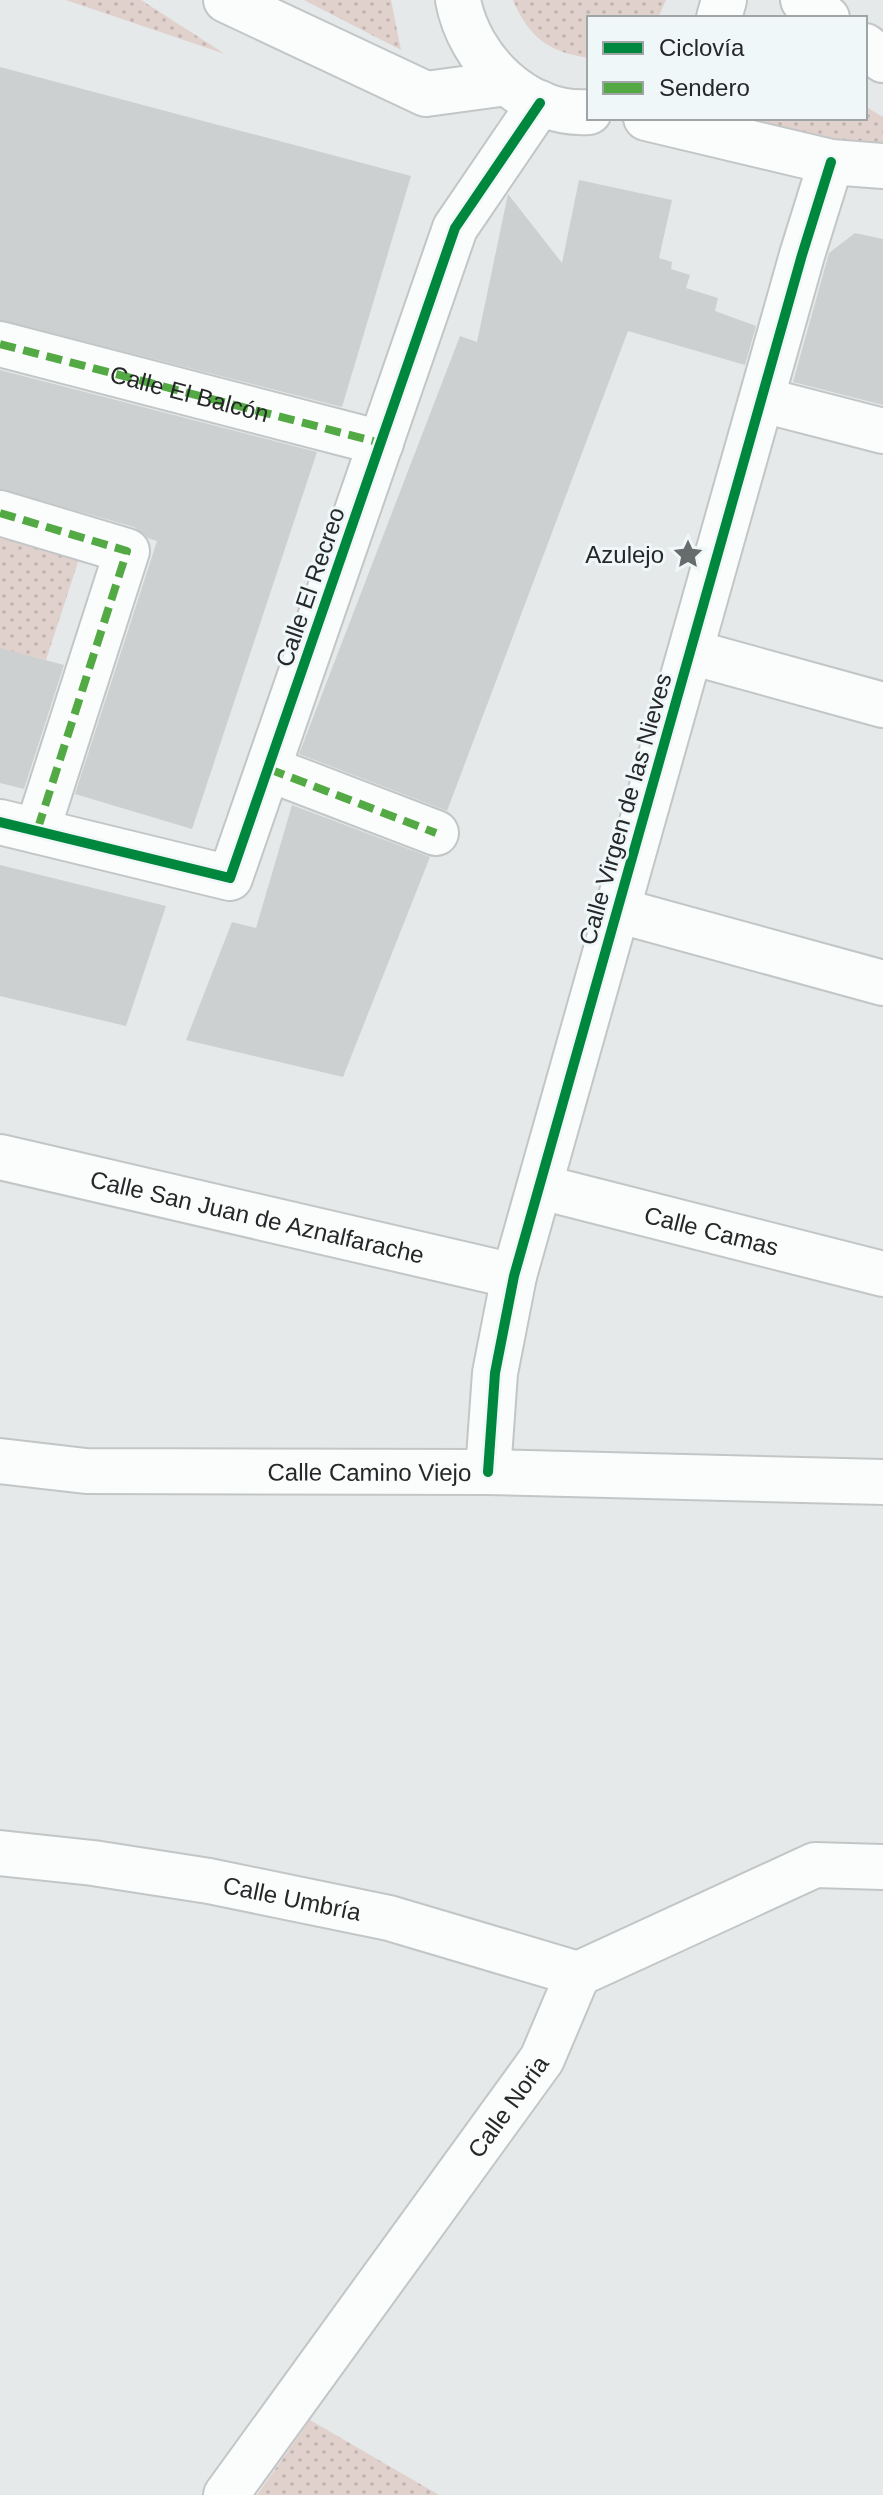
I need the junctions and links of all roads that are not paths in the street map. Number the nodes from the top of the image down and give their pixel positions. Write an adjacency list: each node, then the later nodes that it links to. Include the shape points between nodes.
1 (226, 0): 7 (street, via 426,94)
2 (458, 0): 7 (street, via 477,52)
3 (803, 0): 4 (street)
4 (824, 16)
5 (867, 48): 6 (street)
6 (883, 60)
7 (523, 93): 8 (street); 15 (street, Calle El Recreo, via 455,228)
8 (587, 112)
9 (654, 120): 10 (street)
10 (831, 162): 11 (street); 13 (street, Calle Virgen de las Nieves)
11 (883, 166)
12 (0, 344): 15 (street, Calle El Balcón)
13 (763, 400): 14 (street); 17 (street, Calle Virgen de las Nieves)
14 (883, 431)
15 (381, 443): 19 (street, Calle El Recreo)
16 (0, 513): 20 (street, via 127,551)
17 (691, 652): 18 (street); 22 (street, Calle Virgen de las Nieves)
18 (883, 705)
19 (269, 769): 20 (street, Calle El Recreo, via 230,878); 21 (street)
20 (18, 826)
21 (436, 833)
22 (617, 910): 23 (street); 25 (street, Calle Virgen de las Nieves)
23 (883, 983)
24 (0, 1157): 27 (street, Calle San Juan de Aznalfarache)
25 (541, 1187): 26 (street, Calle Camas); 27 (street, Calle Virgen de las Nieves)
26 (883, 1274)
27 (514, 1276): 29 (street, Calle Virgen de las Nieves, via 495,1373)
28 (0, 1461): 29 (street, Calle Camino Viejo, via 86,1471)
29 (488, 1472): 30 (street, Calle Camino Viejo)
30 (883, 1482)
31 (0, 1853): 33 (street, Calle Umbría, via 209,1881 389,1918)
32 (883, 1867): 33 (street, via 815,1865)
33 (578, 1974): 34 (street, Calle Noria, via 542,2059)
34 (226, 2495)

